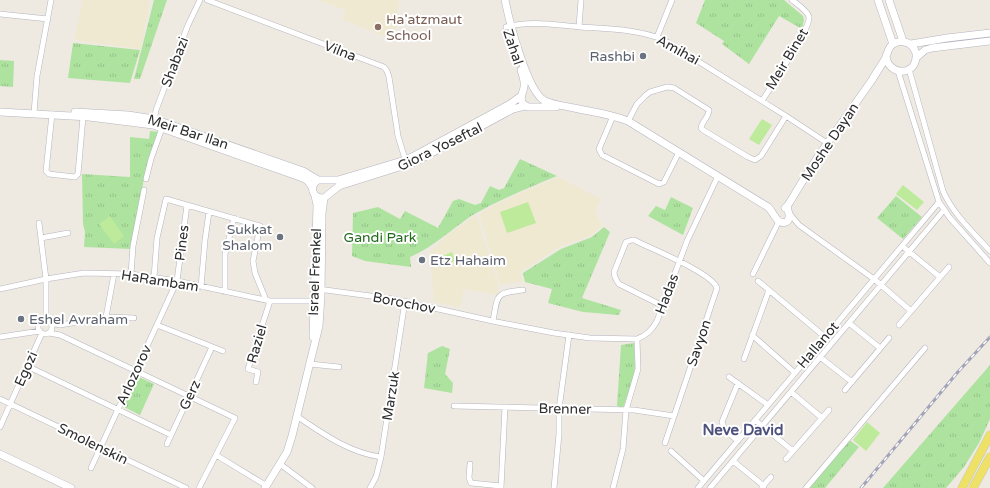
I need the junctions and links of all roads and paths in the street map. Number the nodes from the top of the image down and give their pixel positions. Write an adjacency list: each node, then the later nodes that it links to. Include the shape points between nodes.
1 (51, 0): 12 (street)
2 (200, 0): 39 (street, Shabazi, via 188,25 156,110)
3 (207, 0): 43 (street, Vilna, via 384,67 389,77 398,136)
4 (500, 0): 13 (street, Zahal)
5 (504, 0): 13 (street, Zahal)
6 (581, 0): 14 (street)
7 (672, 0): 16 (street)
8 (792, 0): 29 (street, Meir Binet, via 807,13 809,22)
9 (878, 0): 19 (street)
10 (889, 0): 17 (street)
11 (0, 14): 12 (street)
12 (48, 18): 33 (street, via 37,76)
13 (509, 26): 14 (street, Amihai, via 529,24); 27 (street, Zahal); 28 (street, Zahal, via 523,77)
14 (579, 27): 16 (street, Amihai, via 637,32)
15 (990, 33): 20 (street)
16 (657, 37): 29 (street, Amihai)
17 (903, 41): 19 (street); 20 (street)
18 (990, 41): 22 (street, via 932,48 925,50)
19 (893, 44): 21 (street)
20 (911, 44): 22 (street)
21 (886, 56): 23 (street); 26 (street, Moshe Dayan)
22 (916, 58): 24 (street)
23 (891, 68): 25 (street); 26 (street, Moshe Dayan)
24 (909, 69): 25 (street); 66 (street, via 947,201)
25 (898, 71): 53 (street)
26 (873, 79): 41 (street, Moshe Dayan)
27 (537, 93): 28 (street, via 527,90); 30 (street, via 538,102); 31 (street, Giora Yoseftal, via 545,101)
28 (522, 95): 30 (street, via 521,102); 43 (street, Giora Yoseftal, via 434,146)
29 (762, 101): 36 (street, Amihai)
30 (528, 107): 31 (street, Giora Yoseftal); 50 (street, Giora Yoseftal, via 514,109 414,162 339,186)
31 (568, 107): 35 (street, Giora Yoseftal)
32 (0, 112): 33 (street, Meir Bar Ilan)
33 (34, 113): 34 (street, Meir Bar Ilan)
34 (52, 114): 37 (street, Meir Bar Ilan); 37 (street, via 46,171 49,174 75,177 78,174); 39 (street, Meir Bar Ilan, via 86,112 128,116)
35 (613, 116): 38 (street, Giora Yoseftal); 42 (street, via 599,149 602,155 659,184 664,182)
36 (786, 116): 38 (street, via 761,156 755,160 703,130 701,128 709,110 674,88 667,87 650,92 637,104); 41 (street, Amihai)
37 (83, 117): 39 (street, Meir Bar Ilan)
38 (628, 121): 42 (street, Giora Yoseftal)
39 (154, 122): 40 (street, Meir Bar Ilan); 46 (street, Meir Bar Ilan, via 303,171)
40 (162, 128): 45 (street); 48 (street, Meir Bar Ilan, via 300,177 307,180)
41 (827, 143): 56 (street, Moshe Dayan)
42 (679, 152): 44 (street, Giora Yoseftal)
43 (405, 159): 47 (street, Giora Yoseftal, via 338,180)
44 (718, 176): 55 (street, Giora Yoseftal); 68 (street, Hadas)
45 (146, 179)
46 (318, 180): 47 (street); 48 (street)
47 (327, 180): 50 (street, via 331,185)
48 (312, 187): 51 (street)
49 (144, 190): 72 (street, via 133,246)
50 (331, 191): 52 (street)
51 (315, 196): 52 (street); 83 (street, Israel Frenkel)
52 (324, 198): 83 (street, Israel Frenkel)
53 (939, 202): 57 (street); 65 (street, HaIlanot)
54 (187, 205): 58 (street); 75 (street, via 166,199 157,238); 78 (street, Pines)
55 (768, 207): 56 (street, Giora Yoseftal); 60 (street, Giora Yoseftal)
56 (785, 210): 60 (street, via 777,213); 60 (street, via 788,220); 62 (street)
57 (944, 210): 67 (street, HaIlanot); 69 (street)
58 (209, 212): 59 (street); 81 (street)
59 (234, 218): 86 (street, via 225,254); 87 (street, via 260,226 253,261 255,273)
60 (780, 221): 62 (street); 73 (street)
61 (39, 223): 64 (street)
62 (799, 225): 77 (street)
63 (68, 233): 64 (street)
64 (41, 238): 76 (street)
65 (902, 246): 67 (street); 77 (street, HaIlanot)
66 (990, 251)
67 (909, 252): 74 (street); 80 (street, HaIlanot)
68 (680, 262): 90 (street, Hadas); 90 (street, Savyon, via 632,240 624,245 614,277 619,284); 136 (street, Savyon, via 713,280 717,288)
69 (990, 263)
70 (948, 267): 74 (street)
71 (114, 274): 72 (street, HaRambam); 76 (street, HaRambam, via 84,273); 92 (street)
72 (131, 274): 75 (street, HaRambam)
73 (753, 274)
74 (940, 277): 91 (street)
75 (154, 278): 78 (street, HaRambam)
76 (46, 279): 82 (street, HaRambam); 95 (street)
77 (874, 279): 80 (street); 104 (street, HaIlanot)
78 (177, 281): 81 (street, HaRambam); 97 (street, Arlozorov)
79 (758, 281): 85 (street)
80 (881, 285): 91 (street); 96 (street, HaIlanot)
81 (201, 287): 86 (street, HaRambam)
82 (0, 289)
83 (318, 289): 88 (street, Israel Frenkel); 89 (street, Borochov)
84 (524, 290): 94 (street, via 500,295 496,301)
85 (769, 290): 102 (street); 104 (street)
86 (225, 292): 87 (street, HaRambam)
87 (268, 300): 88 (street, HaRambam); 121 (street, Raziel, via 248,369 258,372)
88 (318, 301): 115 (street, Israel Frenkel, via 319,326)
89 (405, 301): 94 (street, Borochov); 152 (street, Marzuk)
90 (663, 306): 107 (street, Hadas, via 654,327)
91 (911, 311): 98 (street)
92 (106, 317): 93 (street); 95 (street, via 60,326)
93 (134, 318)
94 (493, 321): 103 (street, Borochov)
95 (48, 322): 99 (street, via 42,321 39,325); 101 (street, via 52,328)
96 (849, 323): 110 (street); 113 (street, HaIlanot)
97 (157, 325): 109 (street); 118 (street, Arlozorov)
98 (899, 325)
99 (41, 332): 100 (street); 101 (street); 108 (street, Egozi)
100 (29, 333): 105 (street); 108 (street)
101 (49, 333): 118 (street, via 60,335)
102 (752, 335): 114 (street); 119 (street)
103 (569, 336): 107 (street, Borochov); 133 (street)
104 (825, 337): 119 (street, HaIlanot)
105 (0, 338)
106 (889, 338): 110 (street)
107 (638, 339): 134 (street, via 638,369)
108 (38, 343): 116 (street, Egozi)
109 (212, 347): 112 (street); 126 (street, Gerz)
110 (880, 348): 122 (street)
111 (925, 348): 173 (street)
112 (223, 351)
113 (820, 357): 122 (street); 125 (street, HaIlanot)
114 (744, 358)
115 (310, 364): 117 (street); 137 (street, Israel Frenkel)
116 (27, 366): 128 (street, Egozi); 132 (street)
117 (339, 367)
118 (136, 371): 126 (street); 132 (street, Arlozorov)
119 (795, 372): 129 (street, HaIlanot)
120 (729, 377): 123 (street)
121 (256, 382)
122 (852, 382): 124 (street)
123 (738, 383): 129 (street); 144 (street, via 722,422 725,430)
124 (845, 390)
125 (791, 392): 138 (street); 140 (street, HaIlanot)
126 (189, 396): 143 (street, Gerz); 151 (street, via 234,418)
127 (0, 399): 128 (street, Smolenskin)
128 (10, 404): 141 (street, Egozi); 147 (street, Smolenskin)
129 (768, 405): 139 (street, HaIlanot)
130 (454, 406): 131 (street, Brenner)
131 (505, 407): 133 (street, Brenner); 162 (street)
132 (118, 410): 143 (street); 147 (street, Arlozorov)
133 (559, 410): 134 (street, Brenner); 169 (street)
134 (626, 410): 136 (street, Brenner); 170 (street, via 623,449)
135 (829, 410): 138 (street)
136 (674, 416): 145 (street, Savyon)
137 (298, 417): 152 (street, via 347,447); 156 (street, Israel Frenkel, via 287,452)
138 (822, 418): 149 (street)
139 (755, 420): 140 (street); 144 (street, HaIlanot)
140 (762, 426): 149 (street); 155 (street, HaIlanot)
141 (0, 427)
142 (990, 434): 174 (main road)
143 (171, 435): 146 (street, Gerz)
144 (738, 441): 160 (street, HaIlanot)
145 (665, 443)
146 (167, 444)
147 (100, 447): 158 (street, Arlozorov); 165 (street, Smolenskin)
148 (671, 451): 160 (street)
149 (793, 451): 154 (street)
150 (0, 454): 164 (street)
151 (216, 455): 161 (street); 166 (street)
152 (381, 457): 168 (street, Marzuk)
153 (990, 457): 175 (main road)
154 (786, 459)
155 (733, 460): 163 (street); 172 (street, HaIlanot)
156 (280, 464): 161 (street, Israel Frenkel); 167 (street)
157 (470, 464): 162 (street, via 471,482)
158 (90, 468)
159 (771, 477): 163 (street)
160 (704, 481): 171 (street, HaIlanot)
161 (266, 487)
162 (501, 487)
163 (763, 487)
164 (72, 488)
165 (186, 488)
166 (199, 488)
167 (312, 488)
168 (370, 488)
169 (554, 488)
170 (613, 488)
171 (698, 488)
172 (710, 488)
173 (806, 488)
174 (962, 488)
175 (973, 488)

